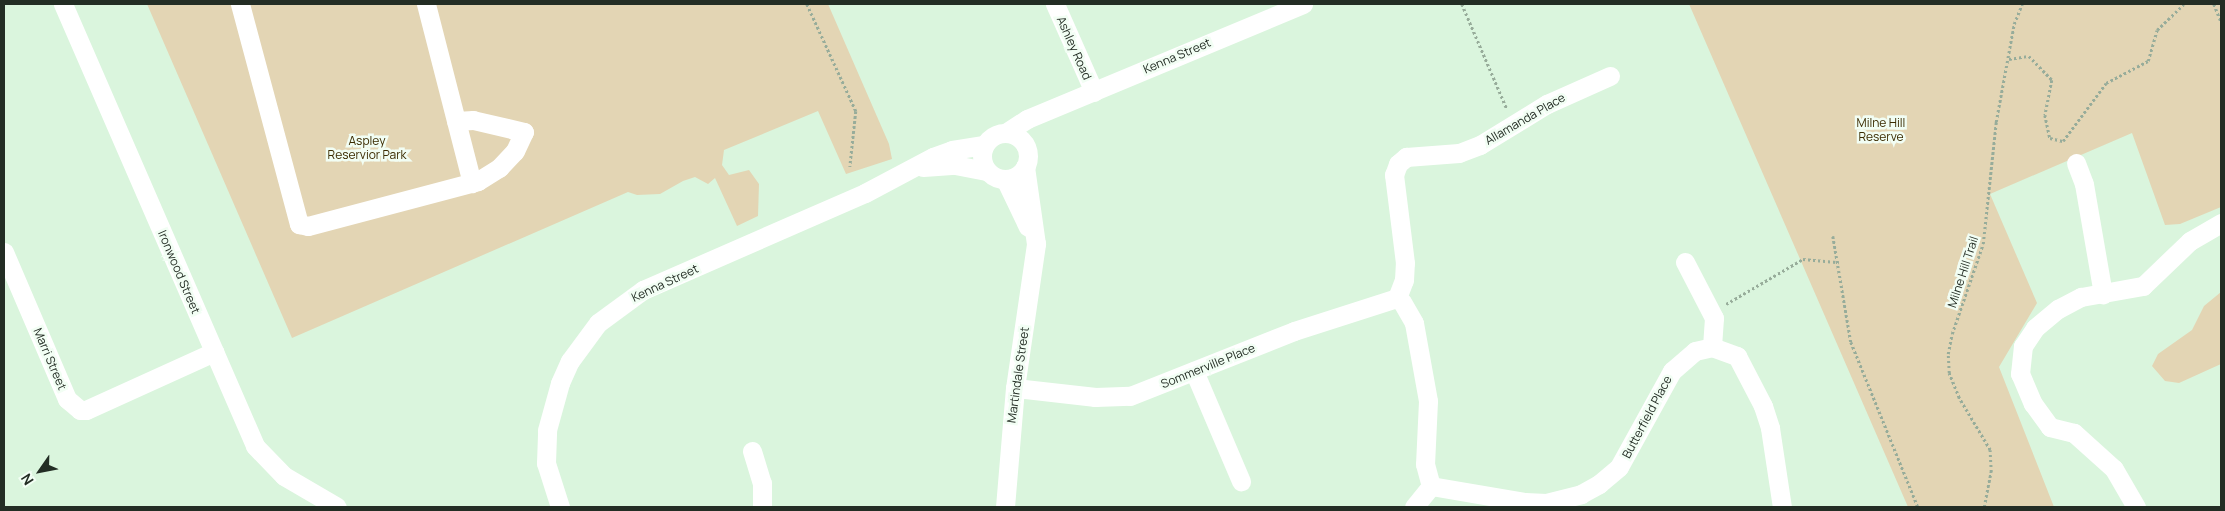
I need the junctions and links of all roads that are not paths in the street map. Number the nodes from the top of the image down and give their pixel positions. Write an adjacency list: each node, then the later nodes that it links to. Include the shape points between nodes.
1 (62, 4): 26 (street, Ironwood Street)
2 (240, 4): 18 (street, via 299,224 308,226)
3 (426, 4): 9 (street)
4 (1055, 4): 7 (street, Ashley Road)
5 (1303, 4): 7 (street, Kenna Street)
6 (1610, 76): 24 (street, Allamanda Place, via 1548,104 1515,127 1459,153 1414,156 1398,164 1394,175 1405,264 1404,280)
7 (1094, 92): 8 (street, Kenna Street)
8 (1050, 111): 10 (street, Kenna Street, via 1027,118); 12 (street, Kenna Street)
9 (456, 121): 18 (street); 18 (street, via 472,120 524,132 515,151 499,168)
10 (1007, 132): 11 (street, Kenna Street, via 994,135); 12 (street, via 1019,137)
11 (984, 145): 15 (street, Kenna Street, via 952,150); 16 (street, via 981,158)
12 (1026, 146): 14 (street)
13 (2076, 163): 23 (street, via 2084,184)
14 (1026, 167): 17 (street, via 1017,176); 20 (street, Martindale Street)
15 (919, 168): 16 (street, Kenna Street, via 955,165); 34 (street, Kenna Street, via 643,290 598,323 570,361 547,430 546,463)
16 (987, 171): 17 (street, Kenna Street)
17 (1005, 179): 20 (street)
18 (472, 183)
19 (2221, 223): 23 (street, via 2190,241 2149,282 2136,289)
20 (1036, 244): 28 (street, Martindale Street)
21 (4, 252): 26 (street, Marri Street, via 67,398 80,410)
22 (1684, 262): 25 (street, via 1714,318)
23 (2103, 294): 39 (street, via 2081,298 2058,309 2035,328 2023,346 2020,358 2022,384 2050,428 2074,433 2122,477)
24 (1396, 298): 27 (street, Sommerville Place, via 1294,331); 31 (street, via 1402,302 1414,323 1421,360 1428,401 1425,464)
25 (1712, 347): 32 (street, Butterfield Place, via 1695,351 1672,371 1619,467 1581,494); 38 (street, via 1737,356 1763,406 1770,428)
26 (214, 352): 33 (street, Ironwood Street, via 255,446 284,476)
27 (1194, 371): 28 (street, Sommerville Place, via 1130,396 1095,397); 30 (street)
28 (1015, 388): 36 (street, Martindale Street)
29 (752, 451): 35 (street, via 762,483)
30 (1241, 481)
31 (1430, 486): 32 (street, Butterfield Place); 37 (street)
32 (1546, 505)
33 (337, 507)
34 (560, 507)
35 (762, 507)
36 (1005, 507)
37 (1414, 507)
38 (1782, 507)
39 (2136, 507)

